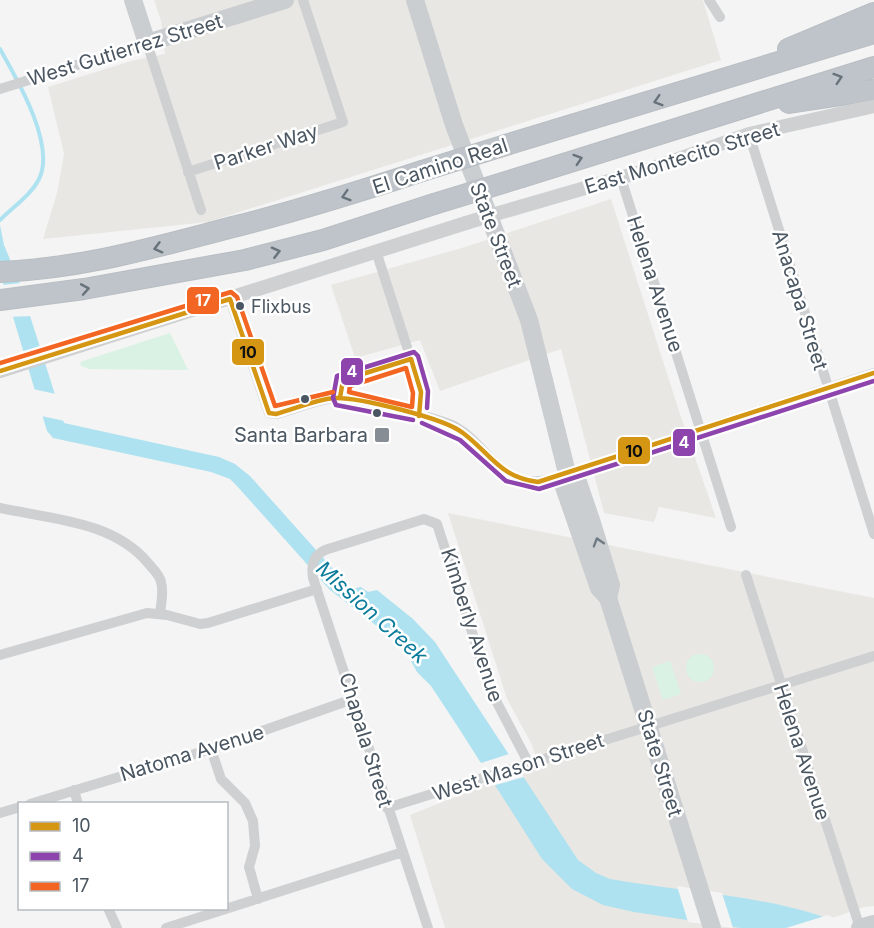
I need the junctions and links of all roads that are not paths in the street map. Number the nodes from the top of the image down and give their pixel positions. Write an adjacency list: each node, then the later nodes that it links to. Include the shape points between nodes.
1 (133, 0): 9 (main road)
2 (285, 0): 9 (main road, West Gutierrez Street)
3 (303, 0): 17 (street, Parker Way, via 343,122)
4 (416, 0): 29 (main road, State Street, via 444,98 529,320)
5 (709, 0): 7 (street)
6 (874, 13): 13 (highway)
7 (720, 17)
8 (874, 33): 13 (highway, El Camino Real)
9 (147, 43): 11 (street, West Gutierrez Street); 17 (street)
10 (874, 67): 14 (highway, El Camino Real, one-way to 10)
11 (3, 88)
12 (874, 90): 14 (highway, via 794,103)
13 (689, 91): 21 (highway, El Camino Real, one-way to 21, bridge, via 315,205 151,250 58,268)
14 (762, 103): 23 (highway, El Camino Real, one-way to 14, bridge, via 245,260 323,240)
15 (874, 106): 16 (street, East Montecito Street)
16 (749, 134): 18 (street, East Montecito Street); 27 (street, Anacapa Street)
17 (188, 172): 19 (street)
18 (621, 178): 20 (street, East Montecito Street, bridge); 28 (street, Helena Avenue)
19 (201, 210)
20 (376, 251): 22 (street, East Montecito Street); 24 (street)
21 (8, 266)
22 (230, 298): 25 (street, East Montecito Street); 29 (street, via 269,412 276,414 340,398 449,424 507,475 522,481 538,482)
23 (2, 300)
24 (406, 347)
25 (0, 371)
26 (874, 373): 27 (street)
27 (828, 388): 28 (street); 32 (street, Anacapa Street)
28 (700, 428): 29 (street); 31 (street, Helena Avenue)
29 (567, 473): 41 (main road, State Street, via 564,487 573,516 599,588 608,598)
30 (0, 508): 36 (street, via 96,529 126,542 160,577)
31 (731, 527)
32 (874, 534)
33 (320, 553): 35 (street, Chapala Street, via 312,565); 43 (street, Kimberly Avenue, via 419,520 432,520 441,530 491,691)
34 (746, 575): 39 (street, Helena Avenue)
35 (317, 589): 36 (street, via 208,623); 40 (street, Chapala Street)
36 (160, 614): 37 (street, via 131,616)
37 (0, 655)
38 (874, 656): 39 (street, West Mason Street)
39 (781, 684): 41 (street, West Mason Street); 60 (street, Helena Avenue)
40 (352, 699): 42 (street, Natoma Avenue); 48 (street, Chapala Street)
41 (649, 726): 43 (street, West Mason Street); 59 (main road, State Street)
42 (211, 749): 44 (street, Natoma Avenue); 51 (street, via 221,779 245,803 253,820 255,846 249,867)
43 (529, 764): 48 (street, West Mason Street)
44 (74, 790): 45 (street, Natoma Avenue); 46 (street)
45 (36, 802)
46 (77, 802)
47 (18, 808): 49 (street)
48 (387, 808): 50 (street, Chapala Street)
49 (0, 813)
50 (403, 852): 51 (street); 58 (street, Chapala Street)
51 (258, 899): 52 (street)
52 (228, 908)
53 (108, 910): 56 (street)
54 (223, 910): 57 (street)
55 (874, 924): 60 (main road)
56 (117, 928)
57 (166, 928)
58 (428, 928)
59 (712, 928)
60 (860, 928)

